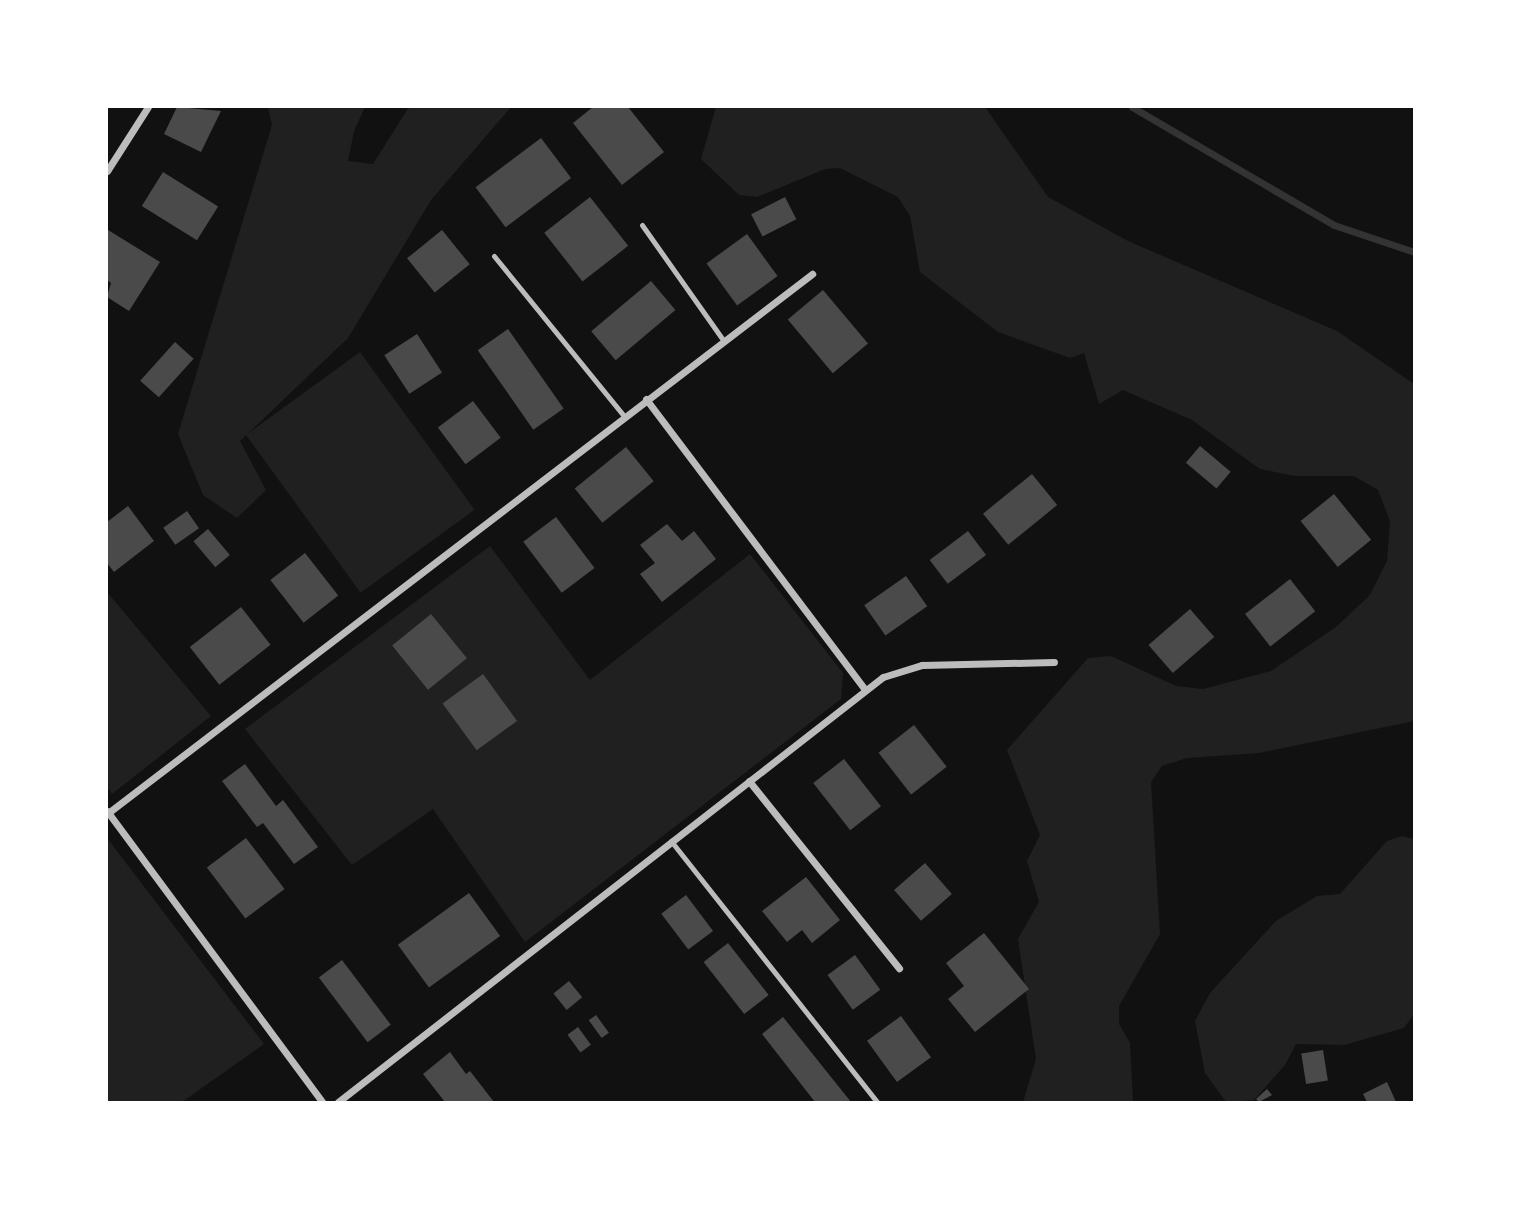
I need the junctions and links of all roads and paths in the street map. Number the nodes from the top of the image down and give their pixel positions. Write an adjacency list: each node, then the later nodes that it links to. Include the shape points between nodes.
1 (148, 107): 2 (street)
2 (107, 171)
3 (642, 225): 6 (lane)
4 (494, 256): 8 (lane)
5 (813, 274): 6 (street)
6 (723, 340): 7 (street)
7 (646, 399): 8 (street); 10 (street)
8 (624, 416): 12 (street)
9 (1055, 662): 10 (street, via 911,667 891,673)
10 (865, 690): 11 (street)
11 (749, 781): 13 (street); 14 (street)
12 (107, 812): 15 (street)
13 (671, 841): 16 (street); 17 (lane)
14 (899, 968)
15 (322, 1102)
16 (338, 1102)
17 (877, 1102)

